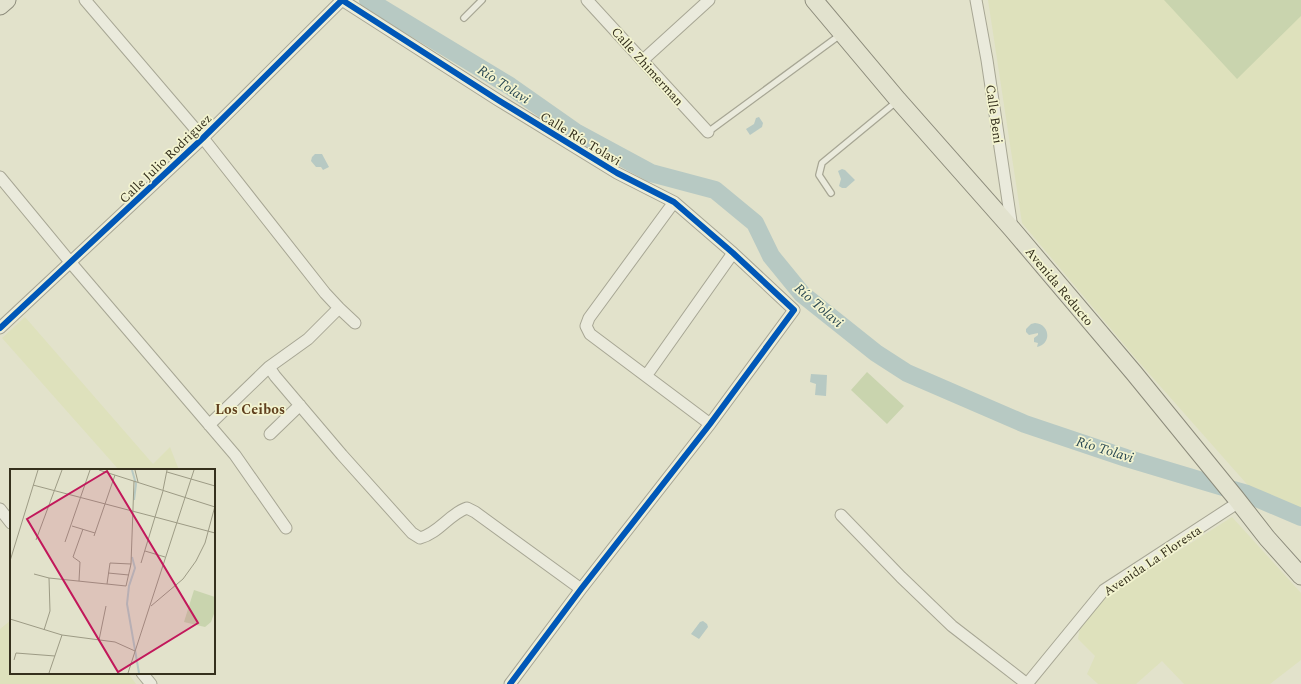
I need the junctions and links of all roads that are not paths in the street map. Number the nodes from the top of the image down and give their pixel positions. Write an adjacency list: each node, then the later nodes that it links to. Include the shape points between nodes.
1 (7, 0): 9 (main road)
2 (84, 0): 15 (street)
3 (342, 0): 15 (street, Calle Julio Rodriguez); 18 (street, Calle Río Tolavi, via 617,173)
4 (482, 0): 10 (lane)
5 (588, 0): 12 (street, Calle Zhimerman)
6 (709, 0): 12 (street)
7 (814, 0): 11 (main road, Avenida Reducto)
8 (976, 0): 19 (street, Calle Beni)
9 (0, 6)
10 (464, 18)
11 (842, 33): 13 (main road, Avenida Reducto); 14 (lane)
12 (643, 60): 14 (street, Calle Zhimerman)
13 (898, 100): 17 (lane, via 822,163 819,175); 19 (main road, Avenida Reducto)
14 (708, 132)
15 (203, 138): 21 (street, Calle Julio Rodriguez); 22 (street)
16 (0, 177): 21 (street)
17 (831, 193)
18 (674, 202): 20 (street, Calle Río Tolavi); 26 (street, via 589,318 586,326 590,334)
19 (1012, 229): 31 (main road, Avenida Reducto)
20 (733, 253): 26 (street); 28 (street, Calle Río Tolavi, via 794,310)
21 (70, 263): 24 (street, Calle Julio Rodriguez); 29 (street)
22 (339, 308): 23 (street); 25 (street, via 308,339)
23 (354, 323)
24 (0, 328)
25 (269, 367): 27 (street); 29 (street)
26 (646, 376): 28 (street)
27 (300, 405): 30 (street); 37 (street, via 412,533 420,538 428,536 459,511 467,508)
28 (710, 424): 37 (street)
29 (209, 425): 35 (street, via 235,455)
30 (270, 434)
31 (1237, 500): 36 (main road, Avenida Reducto); 41 (street, Avenida La Floresta, via 1104,590)
32 (0, 510): 34 (street)
33 (841, 515): 41 (street, via 952,626)
34 (10, 522)
35 (286, 528)
36 (1301, 576)
37 (581, 589): 40 (street)
38 (143, 674): 39 (street)
39 (151, 684)
40 (510, 684)
41 (1027, 684)

